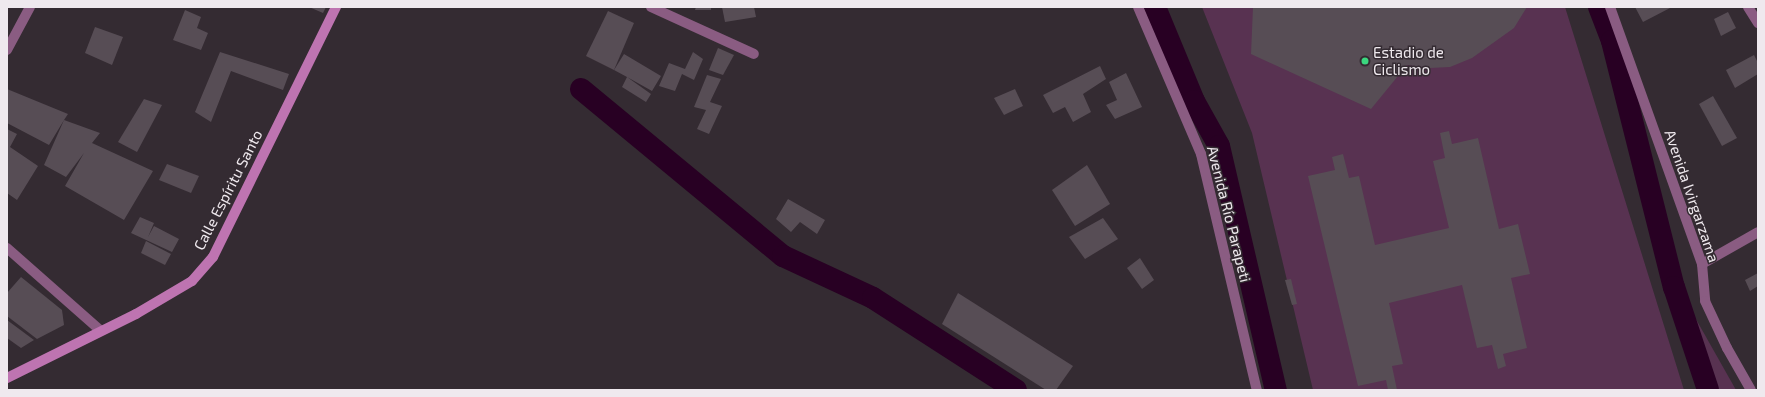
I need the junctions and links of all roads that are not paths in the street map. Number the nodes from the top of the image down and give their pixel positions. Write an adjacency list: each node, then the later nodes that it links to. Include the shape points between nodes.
1 (30, 7): 8 (street)
2 (336, 7): 13 (main road, Calle Espíritu Santo, via 213,257 192,281)
3 (651, 7): 9 (street)
4 (1138, 7): 15 (street, Avenida Río Parapeti, via 1200,154)
5 (1610, 7): 12 (street, Avenida Ivirgarzama)
6 (1748, 7): 7 (street)
7 (1758, 23)
8 (7, 50)
9 (754, 54)
10 (1758, 232): 12 (street)
11 (7, 248): 13 (street)
12 (1702, 264): 16 (street, Avenida Ivirgarzama, via 1705,301 1727,348)
13 (101, 331): 14 (main road, Calle Espíritu Santo)
14 (7, 378)
15 (1257, 390)
16 (1751, 390)

